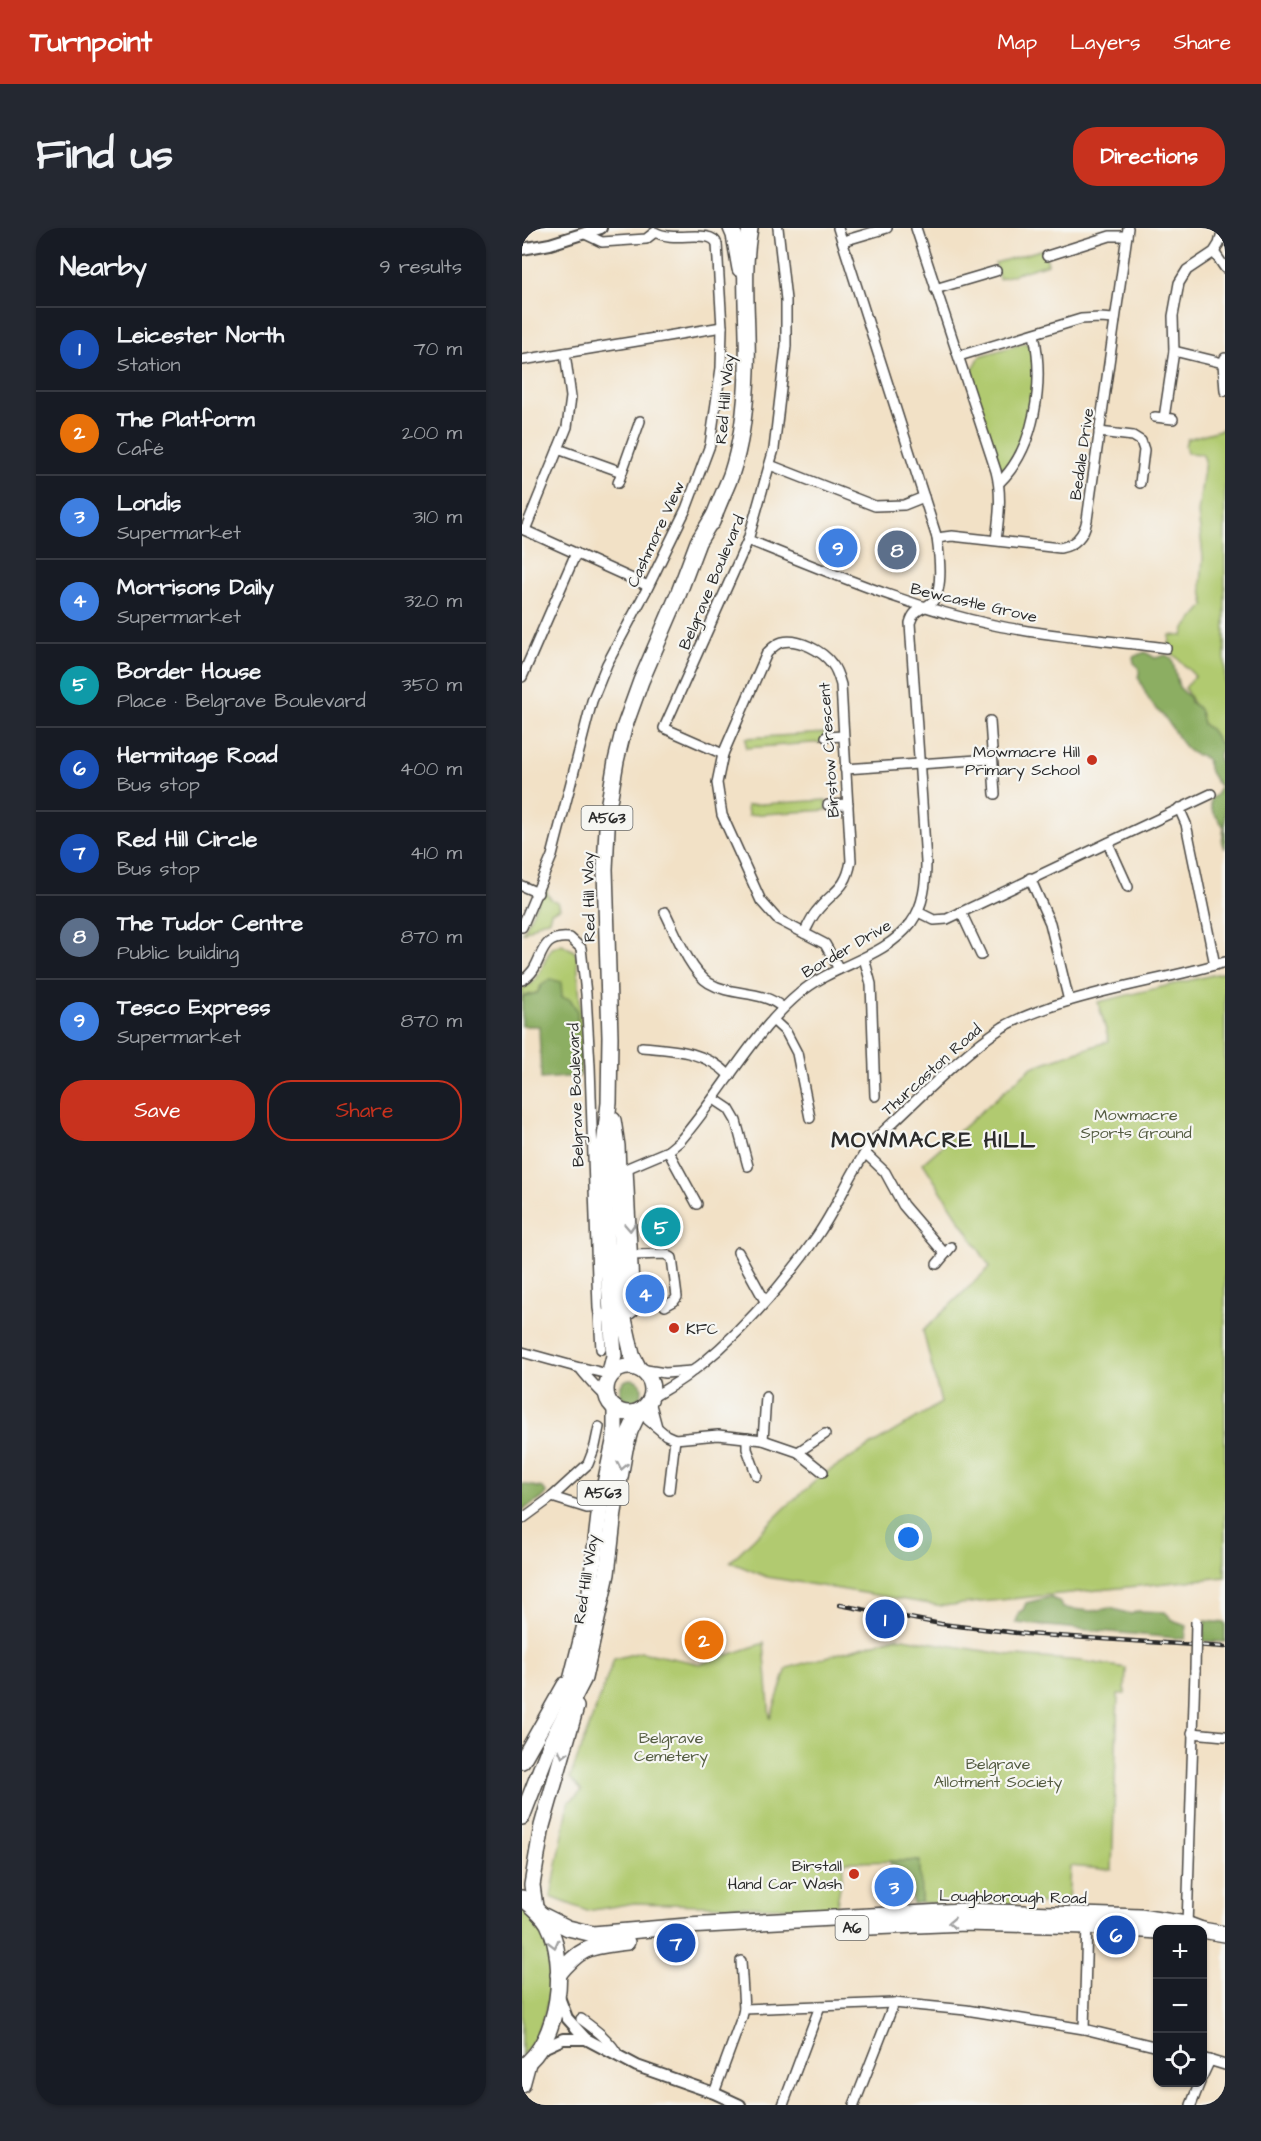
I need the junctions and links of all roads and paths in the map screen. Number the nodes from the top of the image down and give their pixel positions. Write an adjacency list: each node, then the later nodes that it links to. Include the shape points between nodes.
1 (601, 228): 11 (street)
2 (731, 228): 19 (highway, Red Hill Way / A563)
3 (750, 228): 19 (highway, Red Hill Way / A563)
4 (778, 228): 34 (street, Belgrave Boulevard, via 786,300 786,346)
5 (838, 228): 12 (street, Border Drive)
6 (887, 228): 12 (street)
7 (916, 228): 20 (street)
8 (1223, 228): 15 (street)
9 (654, 230): 11 (street, Cashmore View, via 646,239 602,242); 22 (street, Cashmore View, via 667,235 704,230 716,237)
10 (1127, 232): 16 (street); 21 (street, Bedale Drive)
11 (585, 234): 14 (street)
12 (843, 242): 39 (street, Border Drive)
13 (522, 244): 14 (street)
14 (522, 249)
15 (1214, 252): 17 (street); 24 (street, via 1187,270 1179,283 1173,316)
16 (1047, 256)
17 (1225, 268)
18 (996, 271): 20 (street)
19 (744, 283): 88 (highway, Red Hill Way / A563, via 747,369 738,448 697,564 678,595 624,728 608,808 605,869 610,1037 604,1146)
20 (935, 289): 26 (street)
21 (1114, 320): 23 (street, via 1081,319); 32 (street, Bedale Drive)
22 (722, 327): 25 (street); 45 (street, Cashmore View, via 722,369 710,445 686,509)
23 (1034, 334): 26 (street); 37 (street, via 1039,378 1034,413 1018,459)
24 (1174, 351): 28 (street); 30 (street)
25 (565, 353): 27 (street); 33 (street, via 571,397 567,427)
26 (959, 356): 37 (street)
27 (522, 360)
28 (1224, 360): 29 (street)
29 (1225, 391)
30 (1164, 418)
31 (640, 421): 35 (street)
32 (1099, 432): 38 (street, via 1133,436 1141,441 1144,450); 43 (street, Bedale Drive, via 1086,528 1079,539 1060,548)
33 (558, 449): 35 (street); 40 (street)
34 (770, 465): 39 (street, via 874,506 904,505); 42 (street, Belgrave Boulevard)
35 (622, 472): 36 (street)
36 (618, 483)
37 (999, 483): 43 (street)
38 (1140, 483)
39 (924, 497): 41 (street, Border Drive)
40 (524, 529): 44 (street)
41 (937, 538): 43 (street, Bedale Drive); 46 (street, Border Drive, via 937,592 931,603)
42 (748, 540): 46 (street, Bewcastle Grove, via 855,584); 52 (street, Belgrave Boulevard, via 664,728)
43 (996, 540)
44 (576, 553): 45 (street); 48 (street)
45 (648, 586): 65 (street, Cashmore View, via 592,701 552,856)
46 (924, 606): 47 (street, Bewcastle Grove, via 994,625); 54 (street, Border Drive, via 910,623)
47 (1166, 648)
48 (522, 677)
49 (990, 722): 53 (street)
50 (843, 736): 51 (street); 52 (street, Birstow Crescent, via 841,686 833,664 818,652 797,643 782,642 767,653); 55 (street, Birstow Crescent)
51 (826, 737)
52 (723, 754): 70 (street, via 717,795 729,831 768,910)
53 (993, 759): 54 (street); 56 (street)
54 (919, 764): 55 (street); 67 (street, Border Drive, via 926,877)
55 (845, 769): 58 (street, Birstow Crescent)
56 (995, 794)
57 (1210, 794): 60 (street)
58 (848, 804): 59 (street); 70 (street, Birstow Crescent, via 849,874 816,912)
59 (828, 805)
60 (1179, 808): 61 (street); 74 (street, via 1186,824)
61 (1108, 843): 62 (street); 64 (street)
62 (1030, 878): 68 (street); 77 (street, via 1050,923)
63 (522, 886): 65 (street)
64 (1128, 887)
65 (538, 893): 69 (street, Cashmore View)
66 (665, 912): 78 (street, via 702,978 718,986 770,998)
67 (918, 912): 68 (street, via 941,920); 72 (street, Border Drive, via 895,939)
68 (961, 912): 71 (street)
69 (522, 927)
70 (804, 933): 75 (street, via 825,944)
71 (981, 955)
72 (864, 958): 75 (street, Border Drive); 82 (street, via 871,984)
73 (1225, 962): 74 (street, Thurcaston Road)
74 (1215, 965): 77 (street, Thurcaston Road)
75 (839, 969): 78 (street, Border Drive, via 817,980)
76 (522, 980): 95 (street, Belgrave Boulevard, via 529,976 546,944 553,939 570,938 582,948 591,1146)
77 (1069, 1001): 86 (street, Thurcaston Road, via 1005,1026 978,1045)
78 (783, 1008): 79 (street, Border Drive)
79 (773, 1020): 81 (street, Border Drive); 84 (street, via 792,1043)
80 (642, 1047): 81 (street, via 693,1054 708,1059)
81 (730, 1076): 83 (street, Border Drive)
82 (875, 1096)
83 (714, 1099): 85 (street, Border Drive); 87 (street, via 729,1109)
84 (812, 1113)
85 (668, 1152): 88 (street, Border Drive); 89 (street)
86 (865, 1153): 92 (street, via 885,1172 903,1205 948,1251); 93 (street, Thurcaston Road, via 817,1237)
87 (748, 1166)
88 (617, 1173): 91 (street, one-way to 91); 95 (highway, Red Hill Way / A563, via 606,1238)
89 (697, 1204)
90 (738, 1252): 93 (street)
91 (632, 1255): 94 (street, via 665,1254 672,1258 677,1297); 95 (street, via 634,1311)
92 (937, 1264)
93 (765, 1301): 100 (street, Thurcaston Road)
94 (665, 1306)
95 (611, 1317): 96 (street, Belgrave Boulevard); 99 (highway, Red Hill Way / A563); 101 (highway, Red Hill Way / A563)
96 (601, 1349)
97 (522, 1352): 98 (street)
98 (580, 1368): 101 (street); 103 (street)
99 (639, 1369): 100 (street); 101 (highway, via 625,1367); 104 (highway, via 652,1386)
100 (692, 1371): 104 (street)
101 (613, 1374): 103 (highway, via 606,1387)
102 (766, 1397): 109 (street)
103 (611, 1403): 104 (highway, via 627,1413); 115 (highway, Red Hill Way / A563, via 615,1437)
104 (646, 1405): 107 (street, via 657,1427); 118 (highway, Red Hill Way / A563, one-way to 118, via 630,1431 625,1449 594,1638)
105 (599, 1427): 114 (street, via 588,1464)
106 (825, 1434): 110 (street)
107 (675, 1438): 108 (street); 113 (street)
108 (747, 1438): 109 (street); 112 (street)
109 (763, 1440): 110 (street)
110 (798, 1452): 111 (street)
111 (823, 1472)
112 (757, 1476)
113 (669, 1490)
114 (552, 1497): 115 (street, via 587,1508); 116 (street)
115 (600, 1507): 118 (highway, Red Hill Way / A563)
116 (522, 1519)
117 (1196, 1621): 119 (street, bridge)
118 (578, 1676): 121 (highway); 122 (highway, Red Hill Way / A563); 123 (highway, one-way to 123, via 542,1826 532,1885)
119 (1192, 1733): 120 (street); 126 (street)
120 (1225, 1736)
121 (522, 1761)
122 (522, 1817)
123 (533, 1907): 124 (highway, Loughborough Road / A6, via 568,1928 593,1934 962,1911); 131 (highway, one-way to 131, via 555,1943)
124 (1087, 1921): 125 (highway, Loughborough Road / A6, via 1140,1917); 127 (highway, Loughborough Road / A6); 131 (highway, Loughborough Road / A6, one-way to 131, via 965,1923 635,1941 585,1948); 137 (street)
125 (1180, 1925)
126 (1195, 1925)
127 (1153, 1930)
128 (1207, 1930): 129 (highway, Loughborough Road / A6)
129 (1225, 1934)
130 (741, 1961): 135 (street)
131 (558, 1975): 132 (highway)
132 (557, 1991): 136 (street, via 567,2018); 139 (highway, via 549,2029)
133 (894, 2003): 134 (street); 137 (street); 148 (street)
134 (820, 2006): 135 (street); 147 (street)
135 (744, 2009): 145 (street)
136 (585, 2028): 139 (street); 145 (street, via 620,2058)
137 (1084, 2029): 138 (street)
138 (1153, 2046)
139 (539, 2050): 141 (highway)
140 (1207, 2059): 142 (street)
141 (525, 2065): 143 (highway)
142 (1225, 2065)
143 (522, 2085)
144 (1198, 2087): 149 (street)
145 (714, 2092): 146 (street)
146 (740, 2105)
147 (783, 2105)
148 (854, 2105)
149 (1191, 2105)

